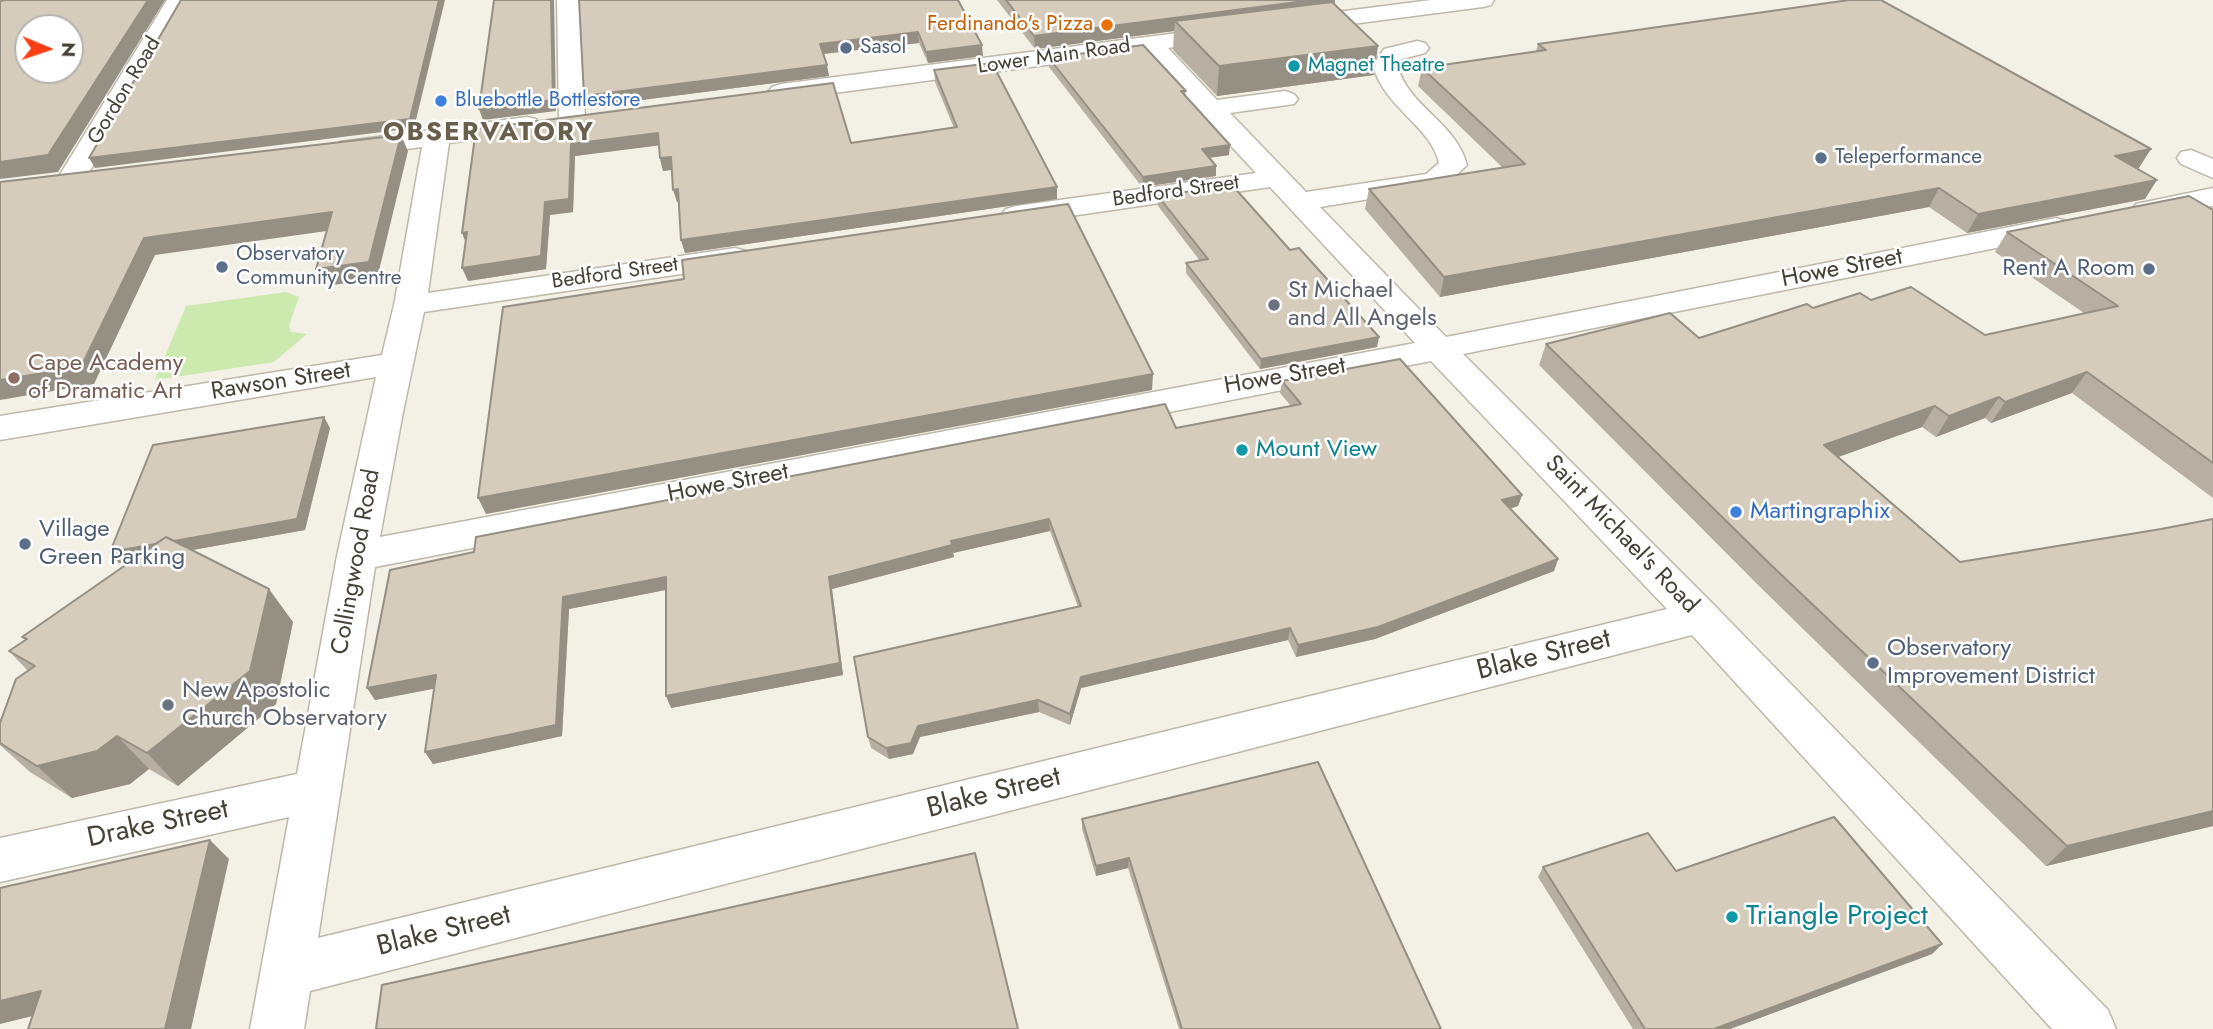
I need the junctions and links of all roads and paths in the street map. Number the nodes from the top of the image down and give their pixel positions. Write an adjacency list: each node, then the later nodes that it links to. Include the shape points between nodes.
1 (178, 0): 16 (street, Gordon Road)
2 (568, 0): 12 (street)
3 (1483, 0): 4 (street)
4 (1279, 27)
5 (1252, 30): 6 (street, Lower Main Road)
6 (1150, 44): 8 (street, Lower Main Road); 10 (street, Saint Michael's Road)
7 (1417, 48): 18 (street, Bedford Street, via 1393,54 1385,65 1388,77 1449,148 1452,165 1434,181)
8 (755, 95)
9 (1284, 99): 10 (street)
10 (1211, 108): 17 (street, Saint Michael's Road)
11 (598, 115): 12 (street)
12 (572, 119): 13 (street)
13 (437, 138): 14 (street); 24 (street, Collingwood Road)
14 (328, 150)
15 (1361, 169): 18 (street)
16 (71, 181)
17 (1289, 189): 18 (street, Bedford Street); 21 (street, Bedford Street); 25 (street, Saint Michael's Road)
18 (1380, 190)
19 (2213, 197): 20 (street)
20 (2118, 215)
21 (987, 219)
22 (2077, 223): 25 (street, Howe Street)
23 (767, 252): 24 (street, Bedford Street)
24 (410, 305): 26 (street, Collingwood Road)
25 (1439, 349): 28 (street, Howe Street); 29 (street, Saint Michael's Road)
26 (396, 363): 27 (street, Rawson Street); 28 (street, Collingwood Road)
27 (0, 428)
28 (357, 556): 30 (street, Collingwood Road)
29 (1700, 617): 32 (street, Blake Street); 34 (street, Saint Michael's Road)
30 (317, 790): 31 (street, Drake Street); 32 (street, Collingwood Road)
31 (0, 860)
32 (288, 971): 33 (street, Collingwood Road)
33 (277, 1029)
34 (2088, 1029)

